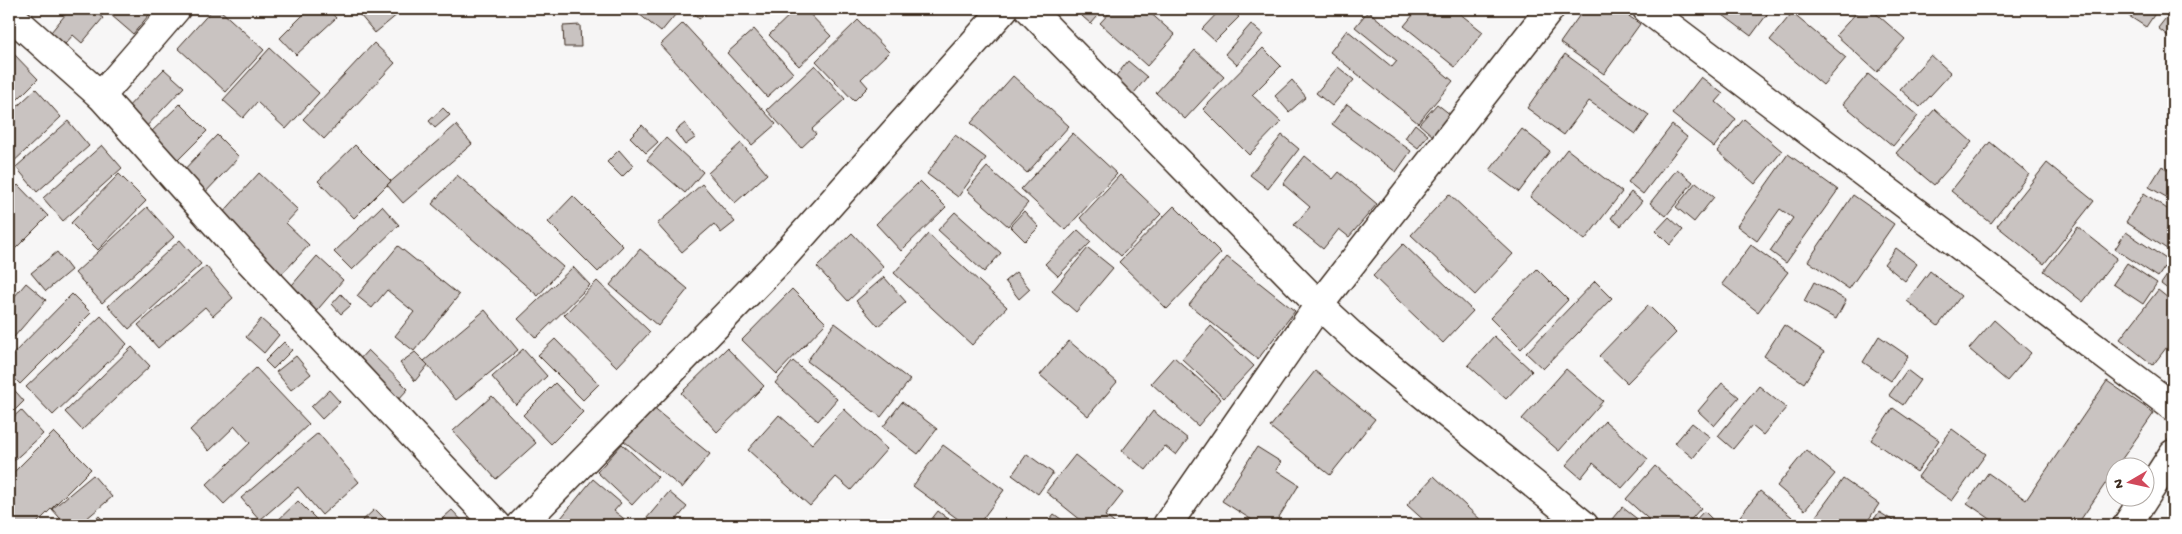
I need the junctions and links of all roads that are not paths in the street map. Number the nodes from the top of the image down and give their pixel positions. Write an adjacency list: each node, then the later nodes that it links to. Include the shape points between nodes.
1 (176, 9): 7 (street)
2 (1004, 9): 12 (street, via 784,256)
3 (1029, 9): 8 (street)
4 (1550, 9): 8 (street)
5 (1648, 9): 9 (street)
6 (9, 14): 7 (street)
7 (101, 96): 11 (street, via 241,252)
8 (1319, 305): 13 (street); 14 (street, via 1360,343)
9 (2173, 407)
10 (2173, 454): 15 (street)
11 (497, 525)
12 (521, 525)
13 (1167, 525)
14 (1584, 525)
15 (2127, 525)

